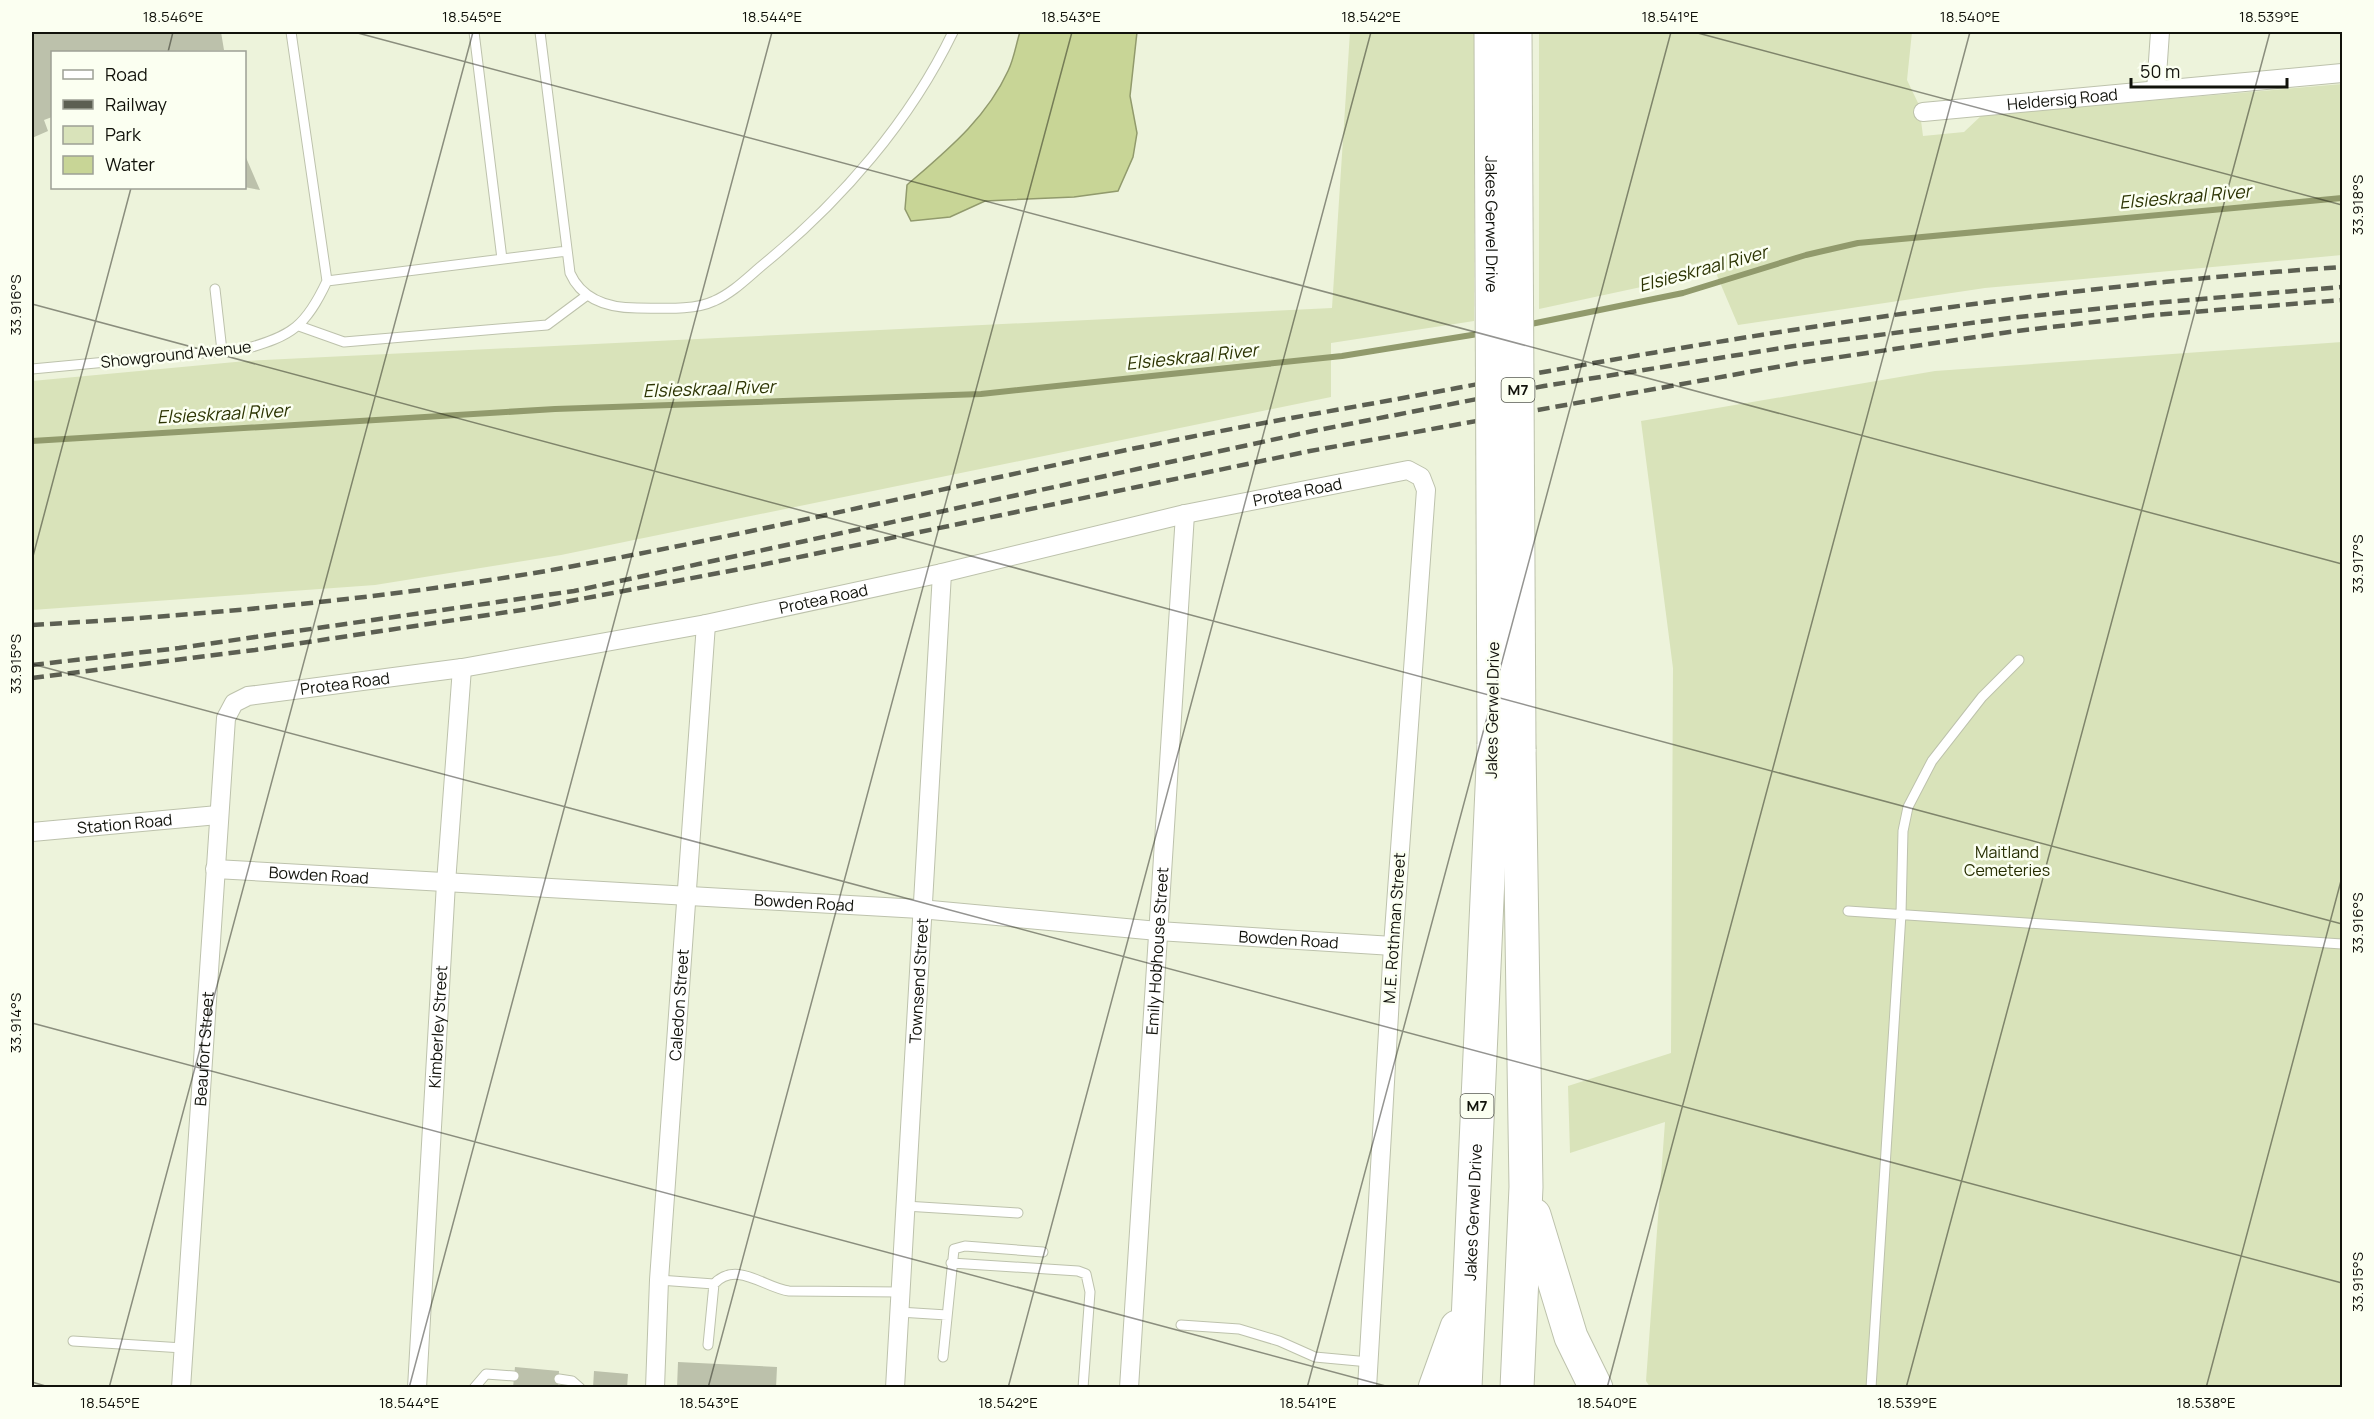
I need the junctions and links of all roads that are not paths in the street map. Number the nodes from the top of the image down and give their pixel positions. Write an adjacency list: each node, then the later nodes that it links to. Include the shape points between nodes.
1 (291, 32): 13 (lane)
2 (474, 32): 12 (lane)
3 (540, 32): 11 (lane)
4 (953, 32): 15 (lane, via 925,84 845,188 809,227 723,296 693,306 636,308 602,303)
5 (1491, 32): 26 (highway, Jakes Gerwel Drive / M7, bridge)
6 (1515, 32): 26 (highway, Jakes Gerwel Drive / M7, bridge)
7 (2160, 32): 9 (street)
8 (2343, 73): 9 (street, Heldersig Road)
9 (2156, 90): 10 (street, Heldersig Road)
10 (1923, 112)
11 (567, 251): 12 (lane); 15 (lane, via 570,273)
12 (502, 259): 13 (lane)
13 (327, 281): 16 (lane, Showground Avenue)
14 (215, 289): 17 (lane)
15 (586, 296): 16 (lane, via 547,325 344,342)
16 (299, 326): 17 (lane, Showground Avenue, via 278,340)
17 (222, 351): 18 (lane, Showground Avenue)
18 (32, 369)
19 (1415, 472): 20 (street, Protea Road, via 1401,470); 37 (street, M.E. Rothman Street, via 1426,490)
20 (1185, 513): 21 (street, Protea Road); 35 (street, Emily Hobhouse Street)
21 (942, 573): 22 (street, Protea Road); 32 (street, Townsend Street)
22 (706, 624): 24 (street, Protea Road); 31 (street, Caledon Street)
23 (2019, 660): 34 (lane, via 1958,726 1917,785 1903,831)
24 (462, 668): 25 (street, Protea Road, via 248,696); 30 (street, Kimberley Street)
25 (230, 709): 27 (street, Beaufort Street)
26 (1506, 747): 38 (highway, Jakes Gerwel Drive / M7); 46 (highway, Jakes Gerwel Drive / M7)
27 (218, 815): 28 (street, Station Road); 29 (street, Beaufort Street)
28 (32, 832)
29 (215, 869): 30 (street, Bowden Road); 52 (street, Beaufort Street)
30 (446, 883): 31 (street, Bowden Road); 58 (street, Kimberley Street)
31 (687, 896): 32 (street, Bowden Road); 43 (street, Caledon Street)
32 (920, 909): 35 (street, Bowden Road); 39 (street, Townsend Street)
33 (1848, 911): 34 (lane)
34 (1901, 914): 36 (lane); 70 (lane)
35 (1158, 931): 37 (street, Bowden Road); 64 (street, Emily Hobhouse Street)
36 (2343, 944)
37 (1393, 946): 54 (street, M.E. Rothman Street)
38 (1526, 1187): 68 (highway, Jakes Gerwel Drive / M7); 69 (highway, via 1569,1329)
39 (905, 1206): 40 (lane); 45 (street, Townsend Street)
40 (1018, 1213)
41 (1043, 1252): 42 (lane, via 961,1246 954,1249)
42 (951, 1263): 48 (lane); 63 (lane, via 1086,1274 1090,1292)
43 (659, 1280): 44 (lane); 61 (street, Caledon Street)
44 (714, 1284): 45 (lane, via 722,1277 753,1276 789,1291); 51 (lane)
45 (900, 1292): 47 (street, Townsend Street)
46 (1468, 1293): 66 (highway); 67 (highway, Jakes Gerwel Drive / M7)
47 (899, 1312): 48 (lane); 62 (street, Townsend Street)
48 (947, 1315): 53 (lane)
49 (1181, 1325): 54 (lane, via 1239,1329 1315,1357)
50 (73, 1341): 52 (lane)
51 (708, 1345)
52 (183, 1348): 57 (street, Beaufort Street)
53 (943, 1357)
54 (1369, 1362): 65 (street, M.E. Rothman Street)
55 (514, 1376): 59 (lane, via 486,1374)
56 (559, 1379): 60 (lane, via 572,1381)
57 (181, 1388)
58 (417, 1388)
59 (474, 1388)
60 (580, 1388)
61 (655, 1388)
62 (895, 1388)
63 (1083, 1388)
64 (1129, 1388)
65 (1367, 1388)
66 (1435, 1388)
67 (1465, 1388)
68 (1516, 1388)
69 (1596, 1388)
70 (1871, 1388)

